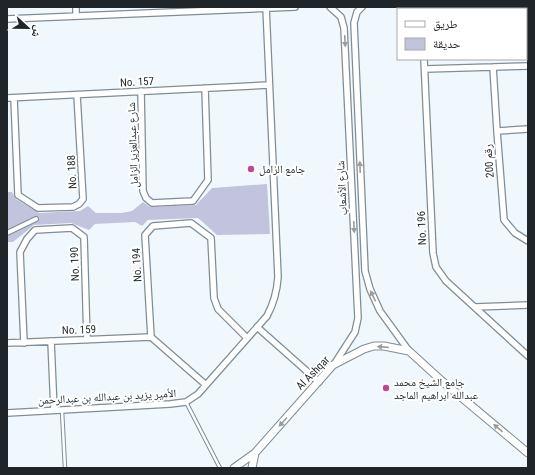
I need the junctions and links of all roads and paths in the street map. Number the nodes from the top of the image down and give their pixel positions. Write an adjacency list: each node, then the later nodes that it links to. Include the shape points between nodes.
1 (76, 7): 6 (street)
2 (266, 7): 3 (street); 6 (street); 12 (street, الأمير يزيد بن عبدالله بن عبدالرحمن)
3 (295, 7)
4 (330, 7): 34 (street, شارع الأشعاب, one-way to 34, via 340,17 344,28 358,318 355,332)
5 (362, 7): 32 (street, شارع الأشعاب, one-way to 5, via 380,311 365,271 354,23 357,12)
6 (76, 16): 7 (street)
7 (7, 19)
8 (424, 60): 11 (street, No. 196)
9 (528, 66): 10 (street)
10 (493, 67): 11 (street); 19 (street, رقم 200)
11 (425, 69): 24 (street, No. 196, via 433,253 436,267 446,281)
12 (269, 85): 13 (street, No. 157); 25 (street, الأمير يزيد بن عبدالله بن عبدالرحمن, via 278,277 274,302 267,316)
13 (205, 88): 14 (street, No. 157); 14 (street, شارع عبدالعزيز الزامل, via 208,180 193,201 152,203 143,191)
14 (141, 91): 15 (street, No. 157)
15 (77, 95): 17 (street, No. 157); 17 (street, No. 188, via 83,199 73,207 38,208 18,195)
16 (7, 98): 17 (street, No. 157)
17 (14, 98)
18 (528, 129): 19 (street)
19 (497, 131): 22 (street, رقم 200, via 504,220 515,233)
20 (36, 219): 21 (street)
21 (7, 233)
22 (528, 241)
23 (528, 305): 24 (street)
24 (475, 307): 33 (street, No. 196)
25 (257, 327): 27 (street, الأمير يزيد بن عبدالله بن عبدالرحمن); 35 (street)
26 (152, 338): 27 (street, No. 194, via 145,235 153,226 191,222 211,238 214,298 218,309); 28 (street, No. 159); 36 (street)
27 (248, 338): 36 (street, الأمير يزيد بن عبدالله بن عبدالرحمن)
28 (88, 340): 29 (street, No. 159); 31 (street, No. 190, via 84,237 72,228 35,230 20,252)
29 (51, 341): 31 (street, No. 159); 39 (street)
30 (7, 343): 31 (street, No. 159)
31 (24, 343)
32 (409, 351): 34 (street, Al Ashqar, one-way to 34, via 374,346); 42 (street, one-way to 32)
33 (528, 356)
34 (333, 365): 35 (street, Al Ashqar)
35 (319, 382): 41 (street, Al Ashqar, one-way to 41)
36 (206, 384): 37 (street, الأمير يزيد بن عبدالله بن عبدالرحمن, via 198,394)
37 (186, 402): 38 (street, الأمير يزيد بن عبدالله بن عبدالرحمن); 44 (lane)
38 (62, 409): 39 (street, الأمير يزيد بن عبدالله بن عبدالرحمن); 43 (lane)
39 (54, 410): 40 (street, الأمير يزيد بن عبدالله بن عبدالرحمن)
40 (7, 413)
41 (255, 453): 45 (street, Al Ashqar); 46 (street)
42 (528, 453)
43 (65, 468)
44 (220, 468)
45 (234, 468)
46 (252, 468)

